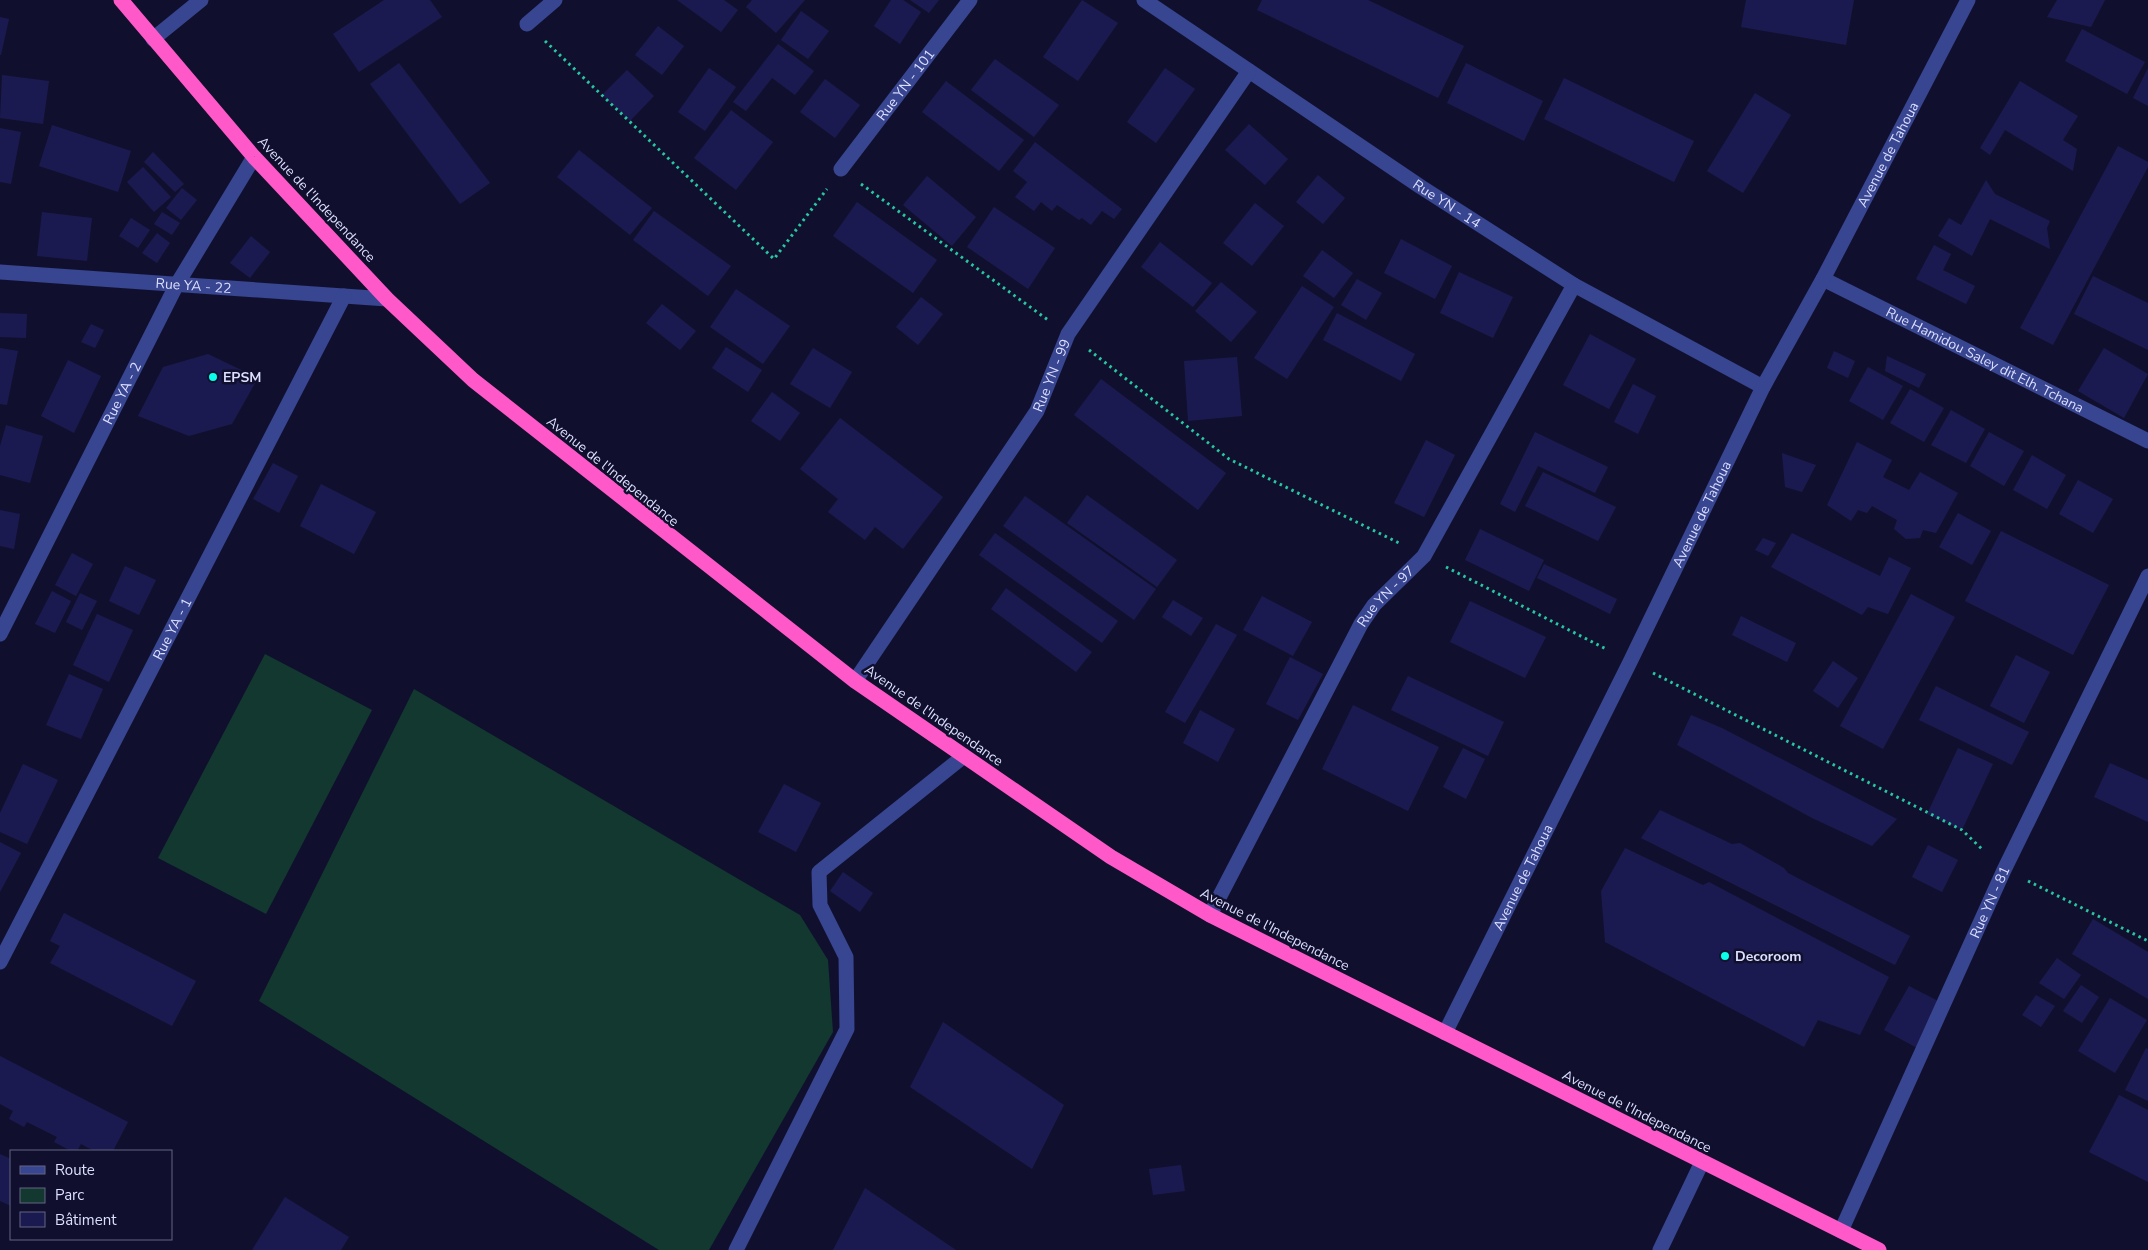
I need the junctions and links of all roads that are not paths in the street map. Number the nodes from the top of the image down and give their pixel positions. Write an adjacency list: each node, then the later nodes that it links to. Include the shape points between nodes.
1 (121, 0): 8 (highway, Avenue de l'Independance)
2 (201, 0): 8 (street)
3 (555, 0): 7 (street)
4 (970, 0): 11 (street, Rue YN - 101)
5 (1144, 0): 9 (street, Rue YN - 14)
6 (1968, 0): 13 (street, Avenue de Tahoua)
7 (527, 24)
8 (152, 39): 10 (highway, Avenue de l'Independance)
9 (1249, 71): 14 (street, Rue YN - 14); 22 (street, Rue YN - 99, via 1068,334 1033,418)
10 (254, 156): 15 (street, Rue YA - 2); 17 (highway, Avenue de l'Independance)
11 (841, 169)
12 (0, 272): 15 (street, Rue YA - 22)
13 (1823, 279): 18 (street, Avenue de Tahoua); 19 (street, Rue Hamidou Saley dit Elh. Tchana)
14 (1574, 285): 18 (street, Rue YN - 14); 24 (street, Rue YN - 97, via 1424,556 1374,605 1361,624)
15 (176, 286): 16 (street, Rue YA - 22); 21 (street, Rue YA - 2)
16 (344, 296): 17 (street, Rue YA - 22); 25 (street, Rue YA - 1)
17 (387, 298): 22 (highway, Avenue de l'Independance, via 473,380)
18 (1763, 387): 26 (street, Avenue de Tahoua)
19 (2148, 441)
20 (2148, 576): 28 (street, Rue YN - 81, via 2004,870)
21 (0, 634)
22 (855, 680): 23 (highway, Avenue de l'Independance)
23 (964, 756): 24 (highway, Avenue de l'Independance, via 1111,857); 29 (street, via 819,872 820,905 846,957 847,1028)
24 (1210, 915): 26 (highway, Avenue de l'Independance)
25 (0, 962)
26 (1445, 1033): 27 (highway, Avenue de l'Independance)
27 (1702, 1162): 28 (highway, Avenue de l'Independance); 30 (street)
28 (1841, 1231): 31 (highway, Avenue de l'Independance)
29 (736, 1250)
30 (1660, 1250)
31 (1879, 1250)

